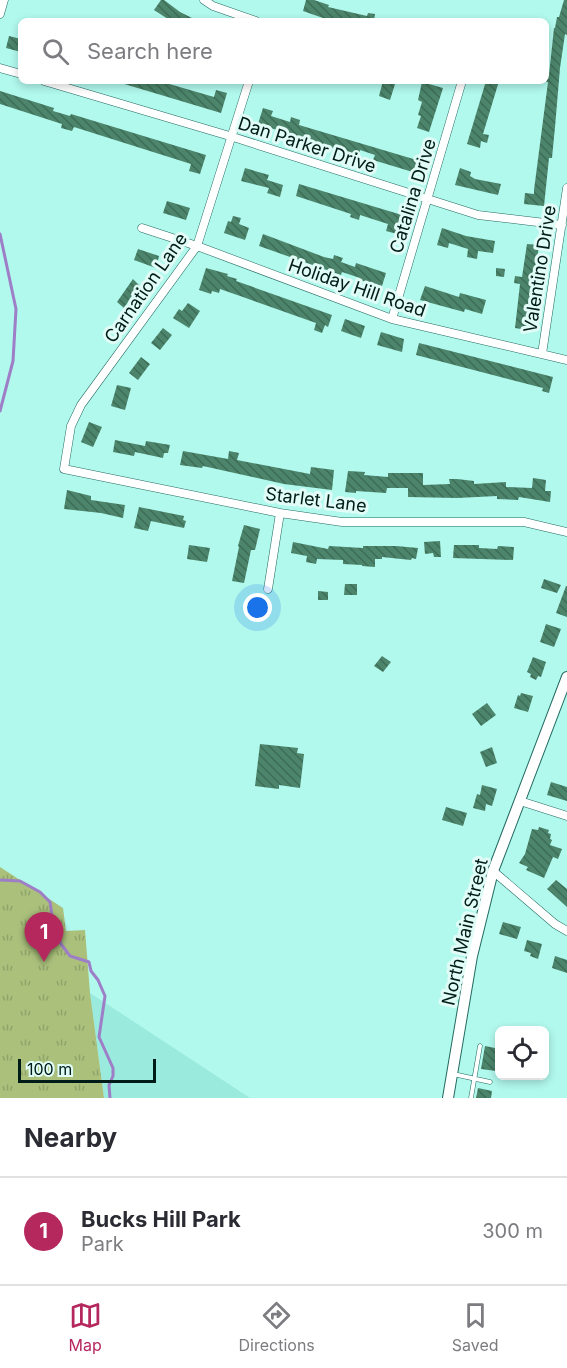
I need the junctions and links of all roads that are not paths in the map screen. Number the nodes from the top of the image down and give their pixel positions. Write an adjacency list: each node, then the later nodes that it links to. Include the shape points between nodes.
1 (4, 0): 3 (street)
2 (204, 0): 4 (street)
3 (0, 14)
4 (247, 18)
5 (0, 68): 6 (street)
6 (18, 73)
7 (54, 84): 10 (street, Dan Parker Drive)
8 (248, 84): 10 (street, Carnation Lane)
9 (461, 84): 12 (street, Catalina Drive)
10 (233, 137): 12 (street, Dan Parker Drive); 15 (street, Carnation Lane)
11 (567, 188): 13 (street, Valentino Drive)
12 (428, 200): 13 (street, Dan Parker Drive, via 478,215); 16 (street, Catalina Drive)
13 (562, 225): 17 (street, Valentino Drive)
14 (142, 228): 15 (street, Holiday Hill Road)
15 (197, 246): 16 (street, Holiday Hill Road); 19 (street, Carnation Lane, via 81,405 71,426)
16 (392, 319): 17 (street, Holiday Hill Road)
17 (542, 354): 18 (street, Holiday Hill Road)
18 (567, 360)
19 (64, 469): 20 (street, Starlet Lane)
20 (280, 513): 21 (street, Starlet Lane, via 342,522 524,522); 22 (street)
21 (567, 532)
22 (268, 589)
23 (567, 677): 24 (main road, North Main Street)
24 (520, 801): 25 (street); 26 (main road, North Main Street)
25 (567, 816)
26 (493, 871): 27 (street); 29 (main road, North Main Street, via 472,956)
27 (567, 931)
28 (480, 1046): 30 (lane)
29 (452, 1074): 30 (lane); 32 (main road, North Main Street)
30 (474, 1079): 31 (lane); 33 (lane)
31 (490, 1082)
32 (448, 1098)
33 (471, 1098)

